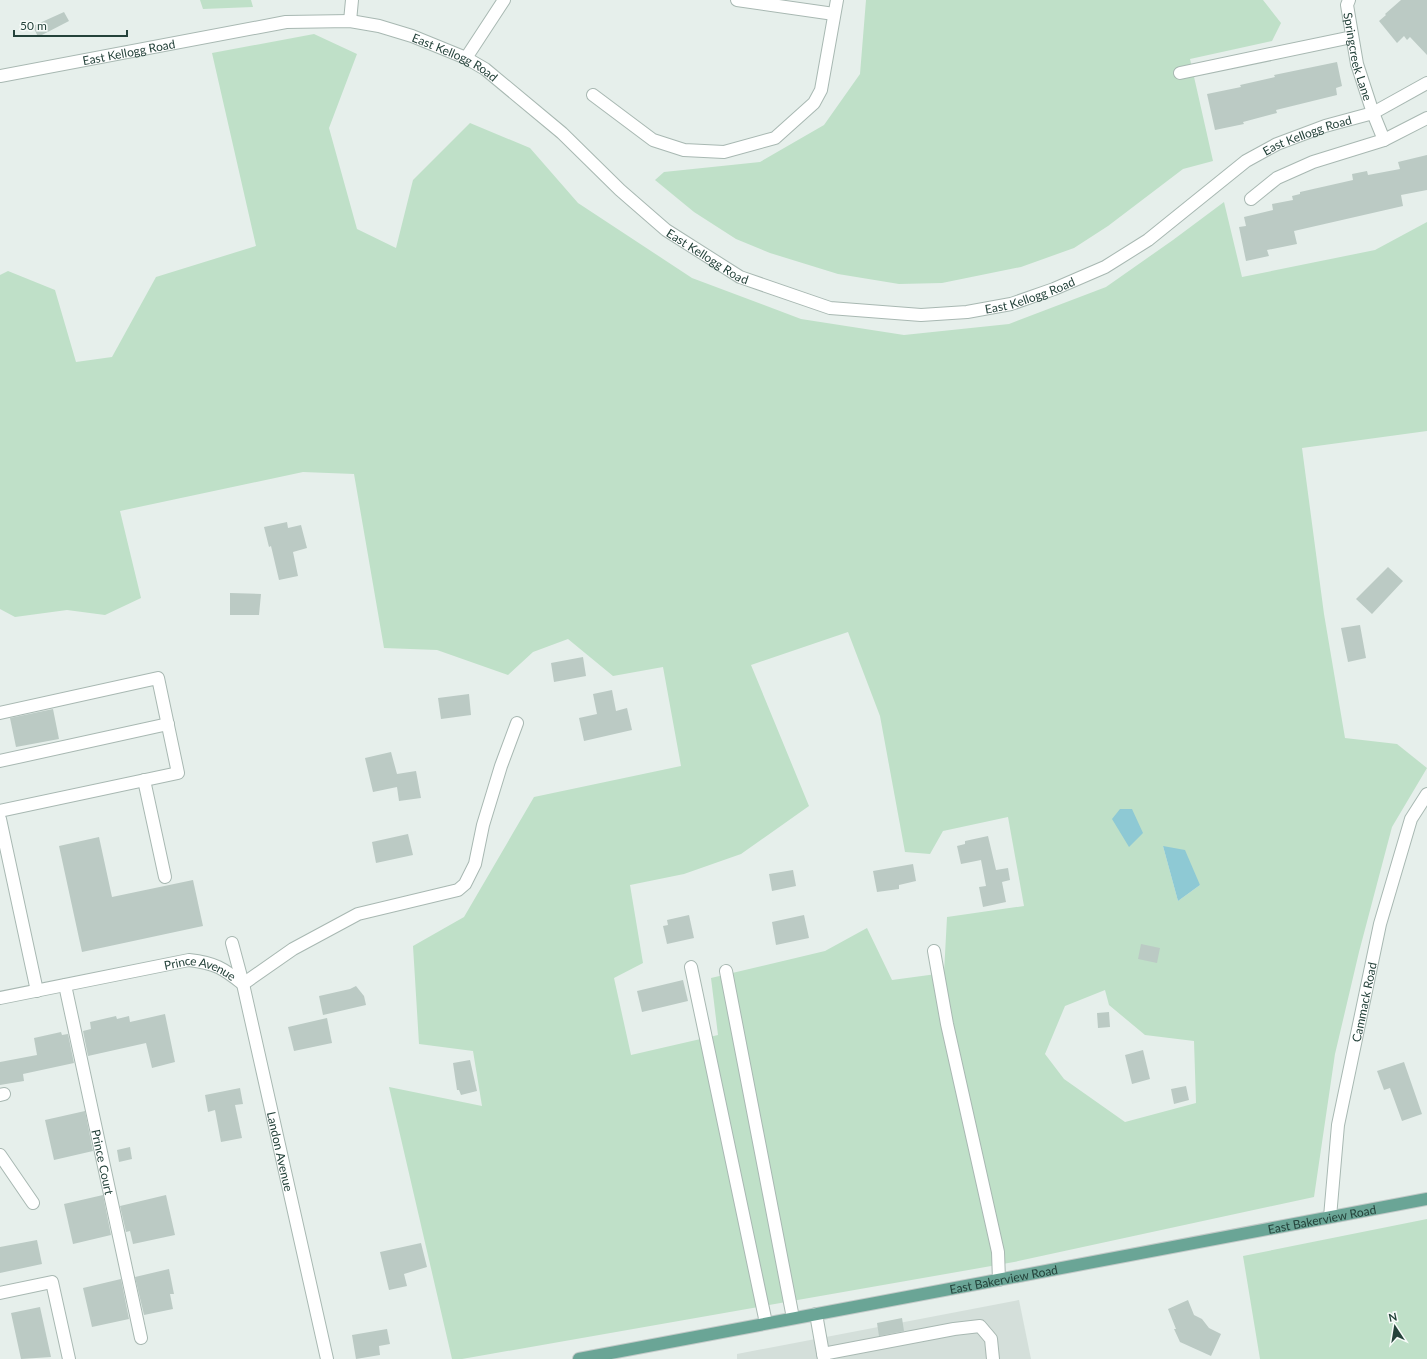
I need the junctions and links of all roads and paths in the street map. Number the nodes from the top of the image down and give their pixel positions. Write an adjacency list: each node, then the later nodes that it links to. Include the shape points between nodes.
1 (352, 0): 7 (street)
2 (504, 0): 9 (street)
3 (737, 0): 6 (street)
4 (837, 0): 6 (street)
5 (1349, 0): 8 (street, Springcreek Lane, via 1347,5)
6 (834, 14): 13 (street, via 821,90 814,103 775,138 724,152 684,150 653,140)
7 (350, 21): 9 (street, East Kellogg Road, via 412,36); 11 (street, East Kellogg Road, via 286,22)
8 (1352, 37): 10 (street); 14 (street, Springcreek Lane, via 1357,64)
9 (466, 58): 14 (street, East Kellogg Road, via 498,79 562,133 620,190 666,230 740,277 830,308 921,315 966,312 1011,304 1105,267 1148,240 1246,162 1277,144 1325,126)
10 (1180, 73)
11 (0, 76)
12 (1427, 83): 14 (street, East Kellogg Road)
13 (593, 94)
14 (1372, 113): 16 (street, Springcreek Lane)
15 (1427, 118): 16 (street)
16 (1384, 140): 17 (street, via 1313,162 1278,178)
17 (1251, 199)
18 (0, 712): 20 (street, via 158,678)
19 (517, 723): 31 (street, Prince Avenue, via 483,825 474,864 465,884 458,890 448,893 358,914 293,949)
20 (168, 724): 21 (street); 22 (street, via 178,773)
21 (0, 761)
22 (144, 780): 24 (street); 26 (street)
23 (1427, 794): 38 (street, Cammack Road, via 1411,819 1380,924 1338,1125)
24 (0, 811)
25 (0, 819): 33 (street)
26 (165, 877)
27 (232, 943): 31 (street, Landon Avenue)
28 (934, 951): 39 (street, via 947,1024 998,1252)
29 (692, 967): 43 (street)
30 (726, 970): 42 (street)
31 (243, 984): 32 (street, Prince Avenue, via 225,969 207,962 189,960); 47 (street, Landon Avenue)
32 (65, 985): 33 (street, Prince Avenue); 44 (street, Prince Court)
33 (37, 991): 34 (street, Prince Avenue)
34 (0, 998)
35 (0, 1155): 37 (street)
36 (1427, 1199): 38 (main road, East Bakerview Road)
37 (33, 1203)
38 (1330, 1217): 39 (main road, East Bakerview Road)
39 (999, 1280): 41 (main road, East Bakerview Road)
40 (0, 1293): 46 (street, via 52,1282)
41 (816, 1314): 42 (main road, East Bakerview Road); 45 (street)
42 (794, 1318): 43 (main road, East Bakerview Road)
43 (766, 1323): 48 (main road, East Bakerview Road)
44 (141, 1338)
45 (823, 1357): 49 (street, via 954,1329 980,1326 991,1340)
46 (69, 1359)
47 (327, 1359)
48 (579, 1359)
49 (993, 1359)

